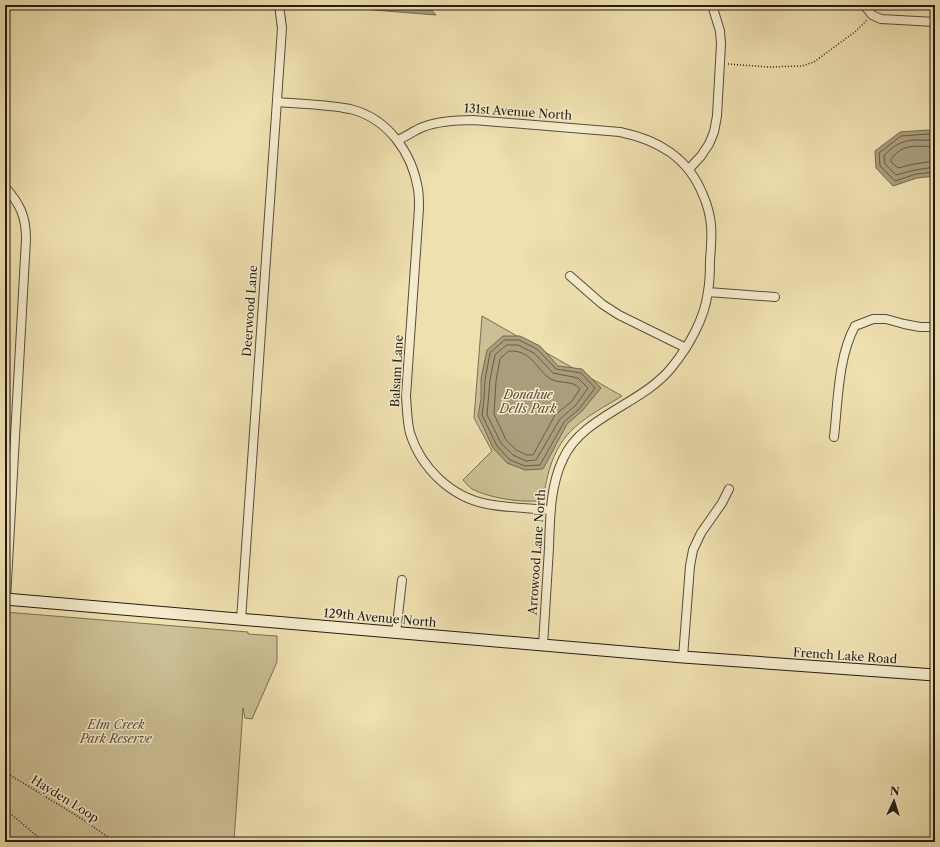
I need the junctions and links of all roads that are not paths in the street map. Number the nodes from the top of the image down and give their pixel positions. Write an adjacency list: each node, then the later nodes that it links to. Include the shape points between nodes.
1 (279, 5): 5 (street, Deerwood Lane, via 282,28)
2 (712, 5): 7 (street, via 720,31 721,63 717,116 714,132 708,144)
3 (864, 5): 4 (street, via 872,15 881,19)
4 (935, 22)
5 (277, 102): 6 (street, via 334,106 352,110 384,126); 19 (street, Deerwood Lane)
6 (398, 140): 7 (street, 131st Avenue North, via 423,127 456,120 620,132 640,136 658,144 675,154); 16 (street, Balsam Lane, via 414,173 418,190 419,208 406,396 410,432 417,449 426,465 439,479 469,498 486,504)
7 (689, 169): 10 (street, Arrowood Lane North, via 700,185 711,224)
8 (5, 187): 18 (street, via 22,210 26,239)
9 (570, 276): 13 (street, via 619,315)
10 (708, 292): 11 (street); 13 (street, Arrowood Lane North, via 698,327)
11 (775, 296)
12 (935, 326): 14 (street, via 920,327 886,319 873,319 855,326 847,344)
13 (686, 348): 16 (street, Arrowood Lane North, via 672,368 656,384 584,431 573,442 556,474)
14 (834, 437)
15 (729, 489): 22 (street, via 700,533 693,550)
16 (551, 510): 21 (street, Arrowood Lane North)
17 (402, 580): 20 (street)
18 (5, 602): 19 (main road, 129th Avenue North)
19 (241, 620): 20 (main road, 129th Avenue North)
20 (396, 633): 21 (main road, 129th Avenue North)
21 (543, 645): 22 (main road, 129th Avenue North)
22 (683, 657): 23 (main road, 129th Avenue North)
23 (754, 663): 24 (main road, French Lake Road)
24 (935, 675)

